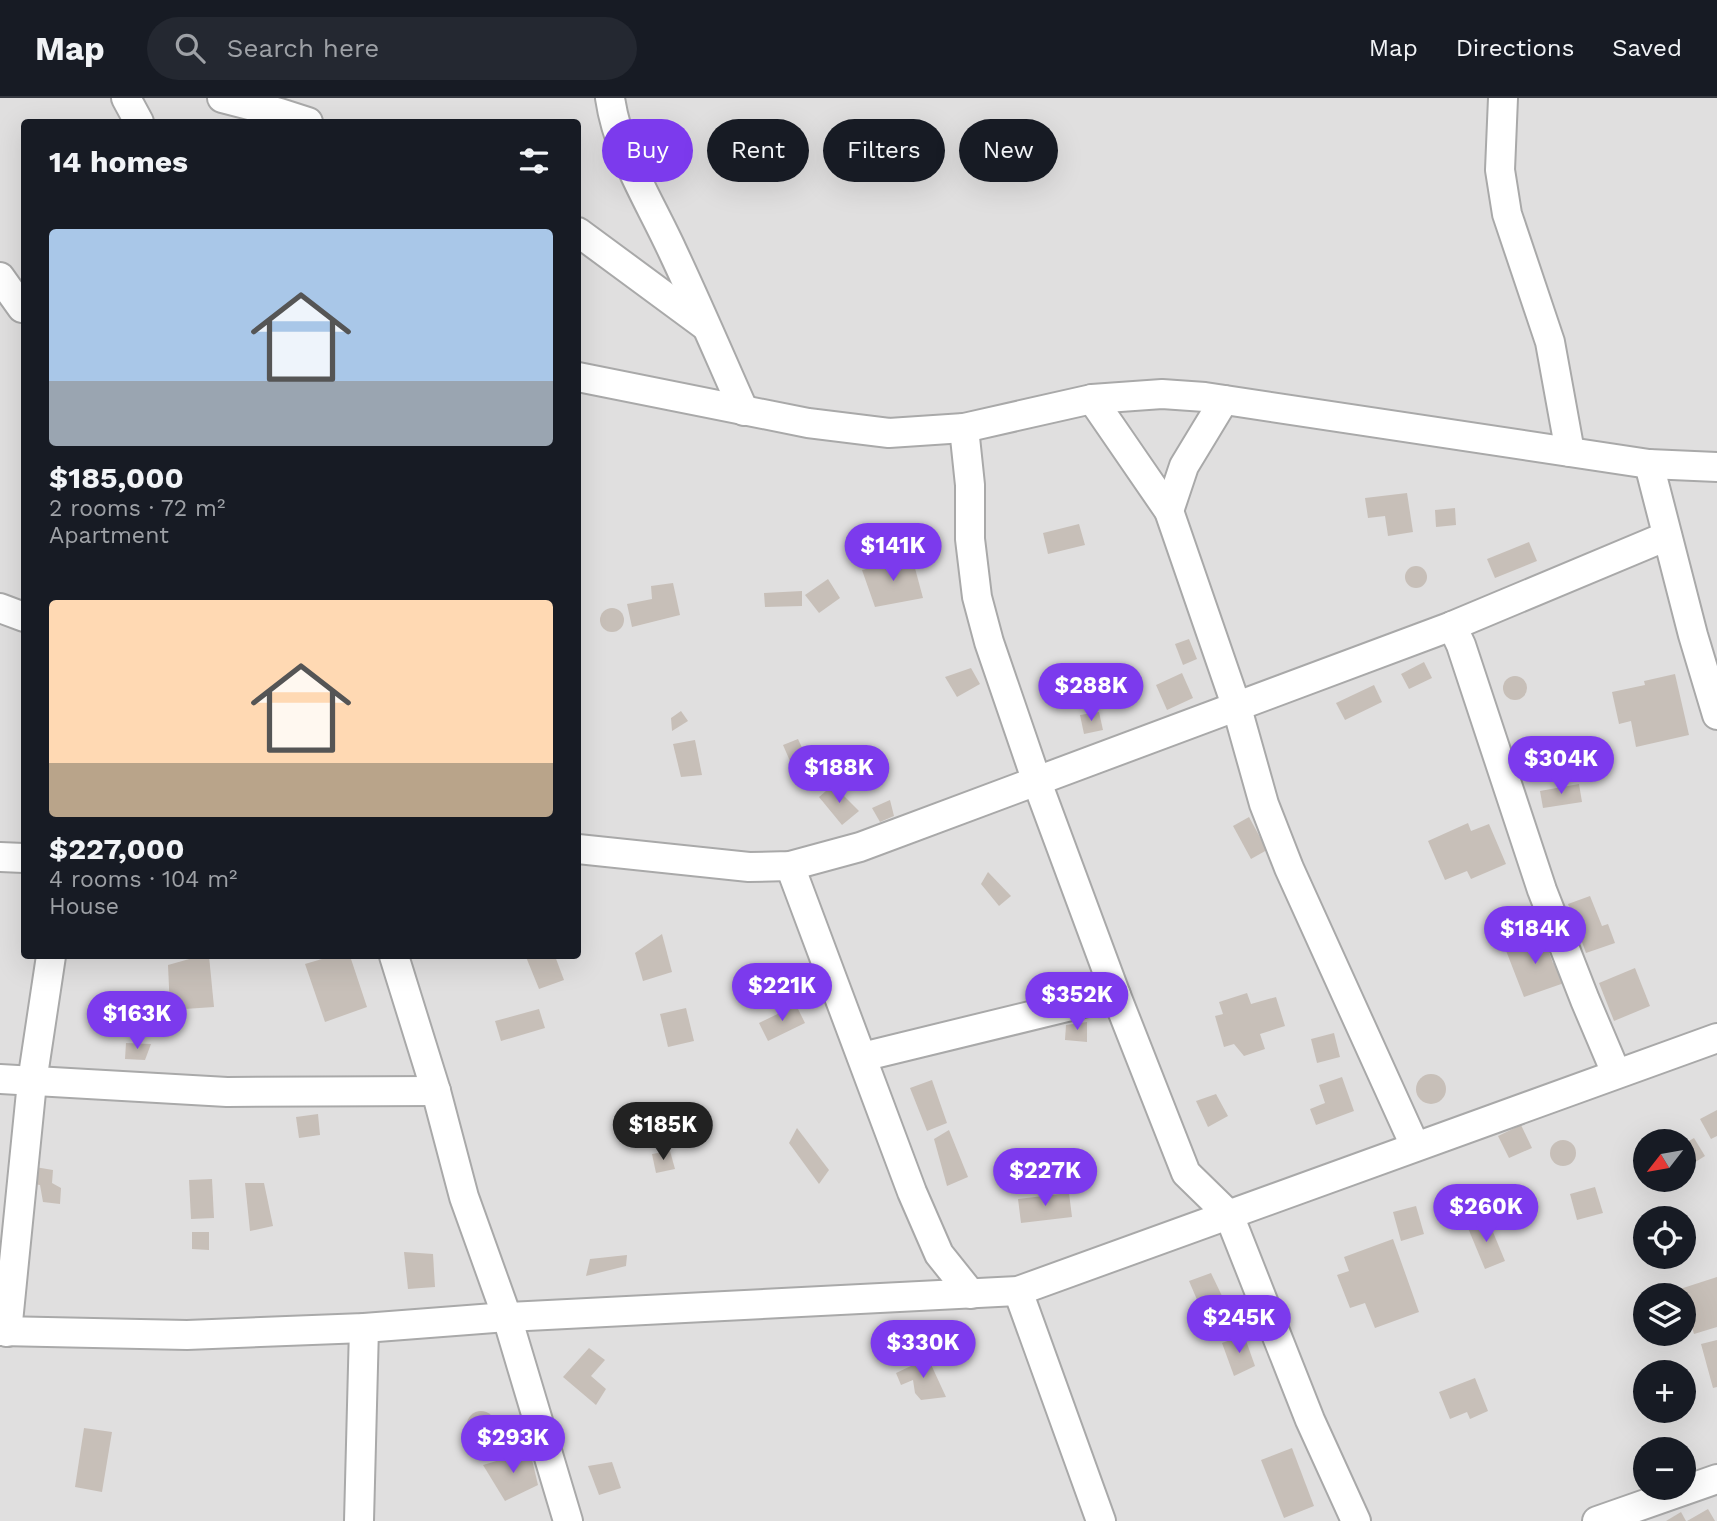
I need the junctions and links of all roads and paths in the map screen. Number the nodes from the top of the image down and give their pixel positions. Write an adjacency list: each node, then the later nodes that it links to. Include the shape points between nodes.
1 (126, 98): 5 (street)
2 (222, 98): 6 (street)
3 (610, 98): 10 (street, via 614,125 635,176)
4 (1504, 99): 16 (street, via 1500,170 1507,214 1550,342)
5 (137, 119)
6 (299, 119)
7 (581, 234): 10 (street)
8 (0, 277): 9 (street)
9 (15, 307)
10 (706, 327): 14 (street)
11 (581, 378): 14 (street)
12 (1092, 399): 13 (street, via 1161,394); 15 (street); 19 (street)
13 (1224, 400): 16 (street); 19 (street, via 1184,466)
14 (744, 411): 15 (street, via 889,433)
15 (964, 428): 26 (street, via 977,597)
16 (1570, 452): 17 (street)
17 (1649, 464): 18 (street); 20 (street)
18 (1717, 467)
19 (1169, 511): 24 (street)
20 (1667, 536): 23 (street); 25 (street)
21 (0, 608): 22 (street)
22 (21, 616)
23 (1452, 626): 24 (street); 36 (street, via 1542,890)
24 (1237, 708): 26 (street); 40 (street, via 1264,804 1289,868)
25 (1717, 715)
26 (1037, 782): 30 (street, via 860,848); 33 (street)
27 (581, 849): 30 (street, via 749,867)
28 (0, 857): 29 (street)
29 (21, 858)
30 (790, 866): 35 (street)
31 (51, 959): 38 (street)
32 (395, 959): 39 (street)
33 (1116, 995): 35 (street); 41 (street, via 1186,1173)
34 (1717, 1038): 36 (street)
35 (862, 1057): 43 (street, via 939,1254)
36 (1616, 1073): 40 (street)
37 (0, 1079): 38 (street)
38 (32, 1082): 39 (street, via 227,1092); 46 (street)
39 (436, 1091): 44 (street, via 464,1197)
40 (1415, 1146): 41 (street)
41 (1229, 1215): 42 (street); 52 (street, via 1310,1420)
42 (1018, 1291): 43 (street); 51 (street)
43 (971, 1294): 44 (street)
44 (507, 1317): 45 (street); 50 (street)
45 (364, 1328): 46 (street, via 187,1335); 49 (street)
46 (4, 1331)
47 (1717, 1479): 48 (street)
48 (1601, 1520)
49 (359, 1521)
50 (568, 1521)
51 (1101, 1521)
52 (1356, 1521)

